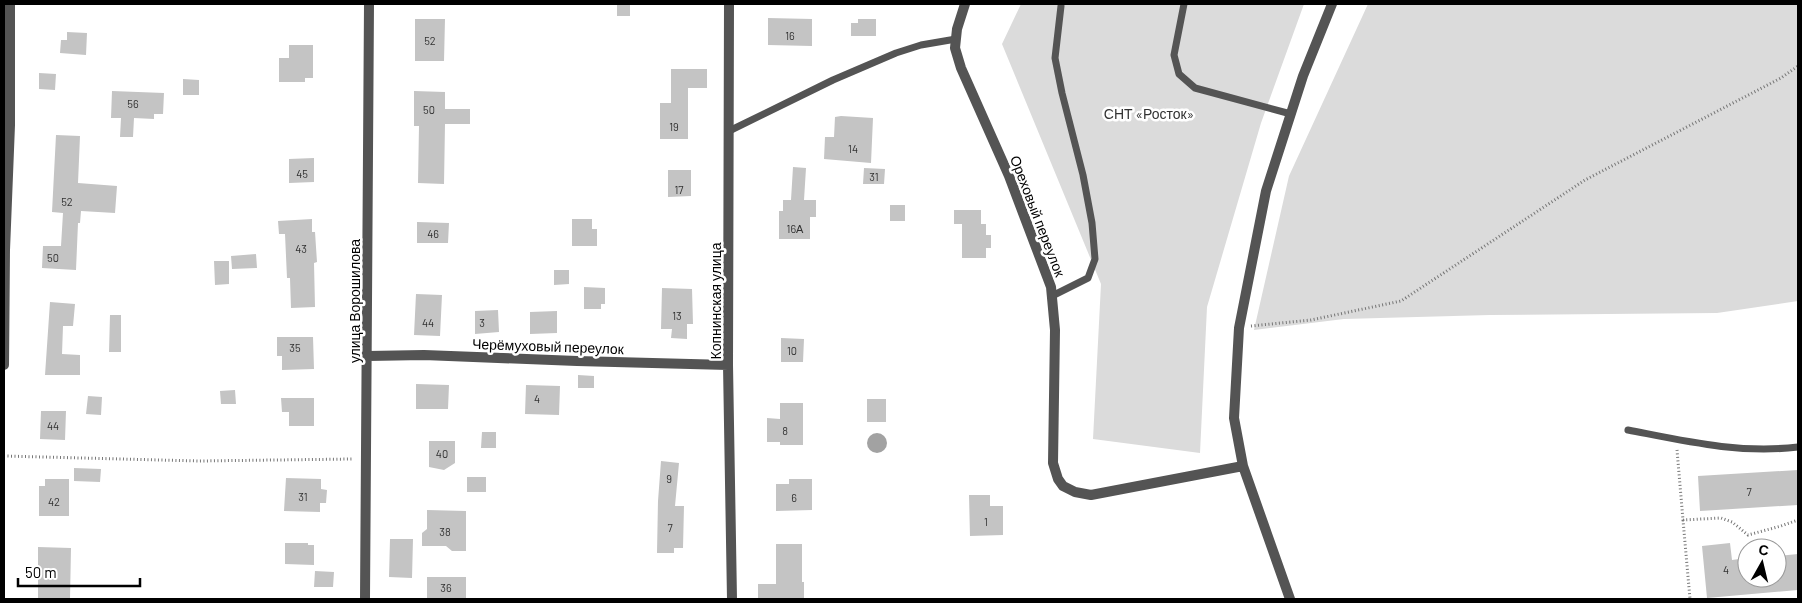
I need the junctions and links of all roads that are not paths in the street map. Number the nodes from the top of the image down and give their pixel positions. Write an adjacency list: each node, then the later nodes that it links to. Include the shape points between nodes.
1 (10, 4): 12 (street)
2 (369, 4): 13 (street, улица Ворошилова)
3 (729, 4): 10 (street, Копнинская улица)
4 (966, 4): 8 (street, Ореховый переулок)
5 (1184, 4): 9 (lane, via 1174,55 1179,74 1195,88)
6 (1332, 4): 9 (street)
7 (1061, 6): 11 (lane, via 1055,58 1083,175 1096,259 1088,278)
8 (956, 39): 10 (lane, via 896,53); 11 (street, Ореховый переулок, via 955,48 961,68 1009,176 1040,255)
9 (1290, 114): 18 (street, via 1266,191 1239,328 1234,418)
10 (729, 131): 15 (street, Копнинская улица)
11 (1052, 296): 18 (street, Ореховый переулок, via 1055,330 1053,463 1063,486 1091,496)
12 (4, 355): 14 (street)
13 (368, 356): 15 (street, Черёмуховый переулок); 19 (street, улица Ворошилова)
14 (4, 365)
15 (728, 365): 20 (street, Копнинская улица)
16 (1628, 430): 17 (lane, via 1708,445 1771,450)
17 (1798, 447)
18 (1243, 466): 21 (street)
19 (365, 599)
20 (732, 599)
21 (1290, 599)

